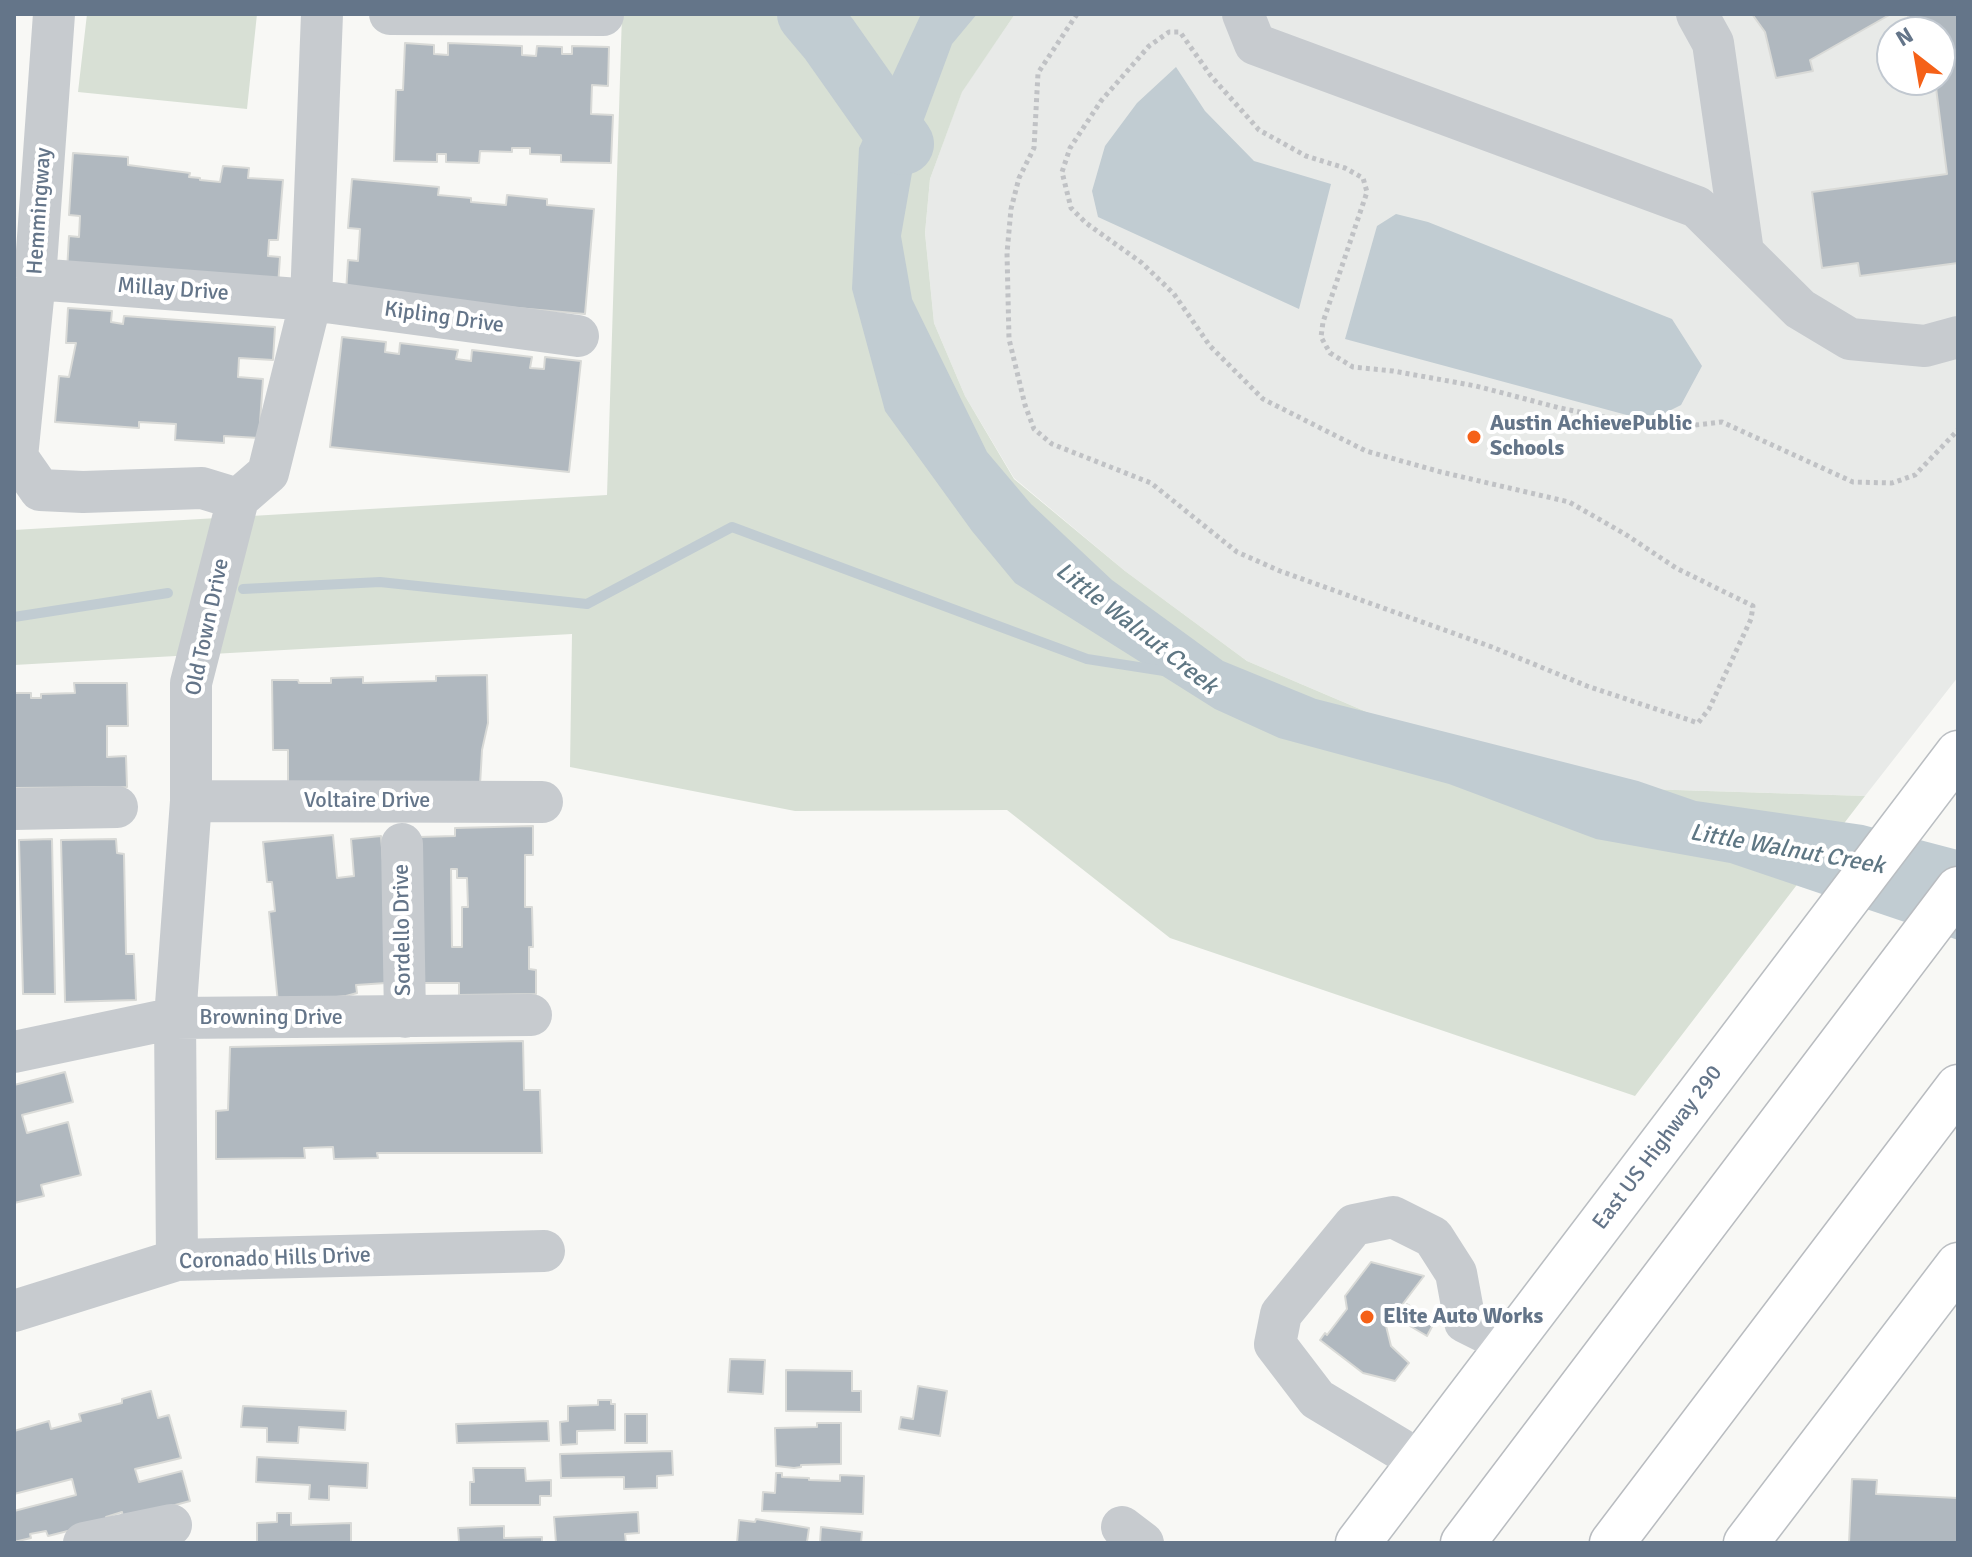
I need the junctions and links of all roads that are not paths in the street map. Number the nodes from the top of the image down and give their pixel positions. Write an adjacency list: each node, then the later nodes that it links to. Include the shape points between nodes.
1 (54, 14): 8 (street, Hemmingway)
2 (322, 14): 9 (street)
3 (390, 14): 6 (street)
4 (1243, 14): 7 (street, via 1255,44 1697,207)
5 (1697, 14): 7 (street, via 1713,43)
6 (603, 15)
7 (1743, 252): 11 (street, via 1800,309 1850,339 1925,346)
8 (35, 279): 9 (street, Millay Drive); 12 (street, Hemmingway, via 17,457 40,490 202,488)
9 (311, 300): 10 (street, Kipling Drive); 12 (street, via 268,473)
10 (578, 336)
11 (1958, 337)
12 (238, 499): 14 (street, Old Town Drive, via 191,683)
13 (1958, 753): 29 (main road, East US Highway 290)
14 (191, 801): 15 (street, Voltaire Drive); 22 (street, Old Town Drive)
15 (542, 802)
16 (117, 807): 17 (street)
17 (14, 809)
18 (402, 844): 21 (street, Sordello Drive)
19 (1958, 889): 34 (main road)
20 (531, 1015): 21 (street, Browning Drive)
21 (405, 1017): 22 (street, Browning Drive)
22 (175, 1018): 23 (street, Browning Drive); 26 (street, Old Town Drive)
23 (14, 1052)
24 (1958, 1087): 35 (main road)
25 (544, 1251): 26 (street, Coronado Hills Drive)
26 (177, 1260): 28 (street, Coronado Hills Drive)
27 (1958, 1265): 36 (main road)
28 (14, 1311)
29 (1509, 1344): 30 (main road, East US Highway 290); 30 (street, via 1465,1322 1456,1273 1433,1237 1393,1217 1354,1225 1281,1314 1275,1344 1317,1399)
30 (1420, 1461): 33 (main road, East US Highway 290)
31 (171, 1525): 32 (street)
32 (84, 1543)
33 (1358, 1543)
34 (1463, 1543)
35 (1612, 1543)
36 (1746, 1543)

